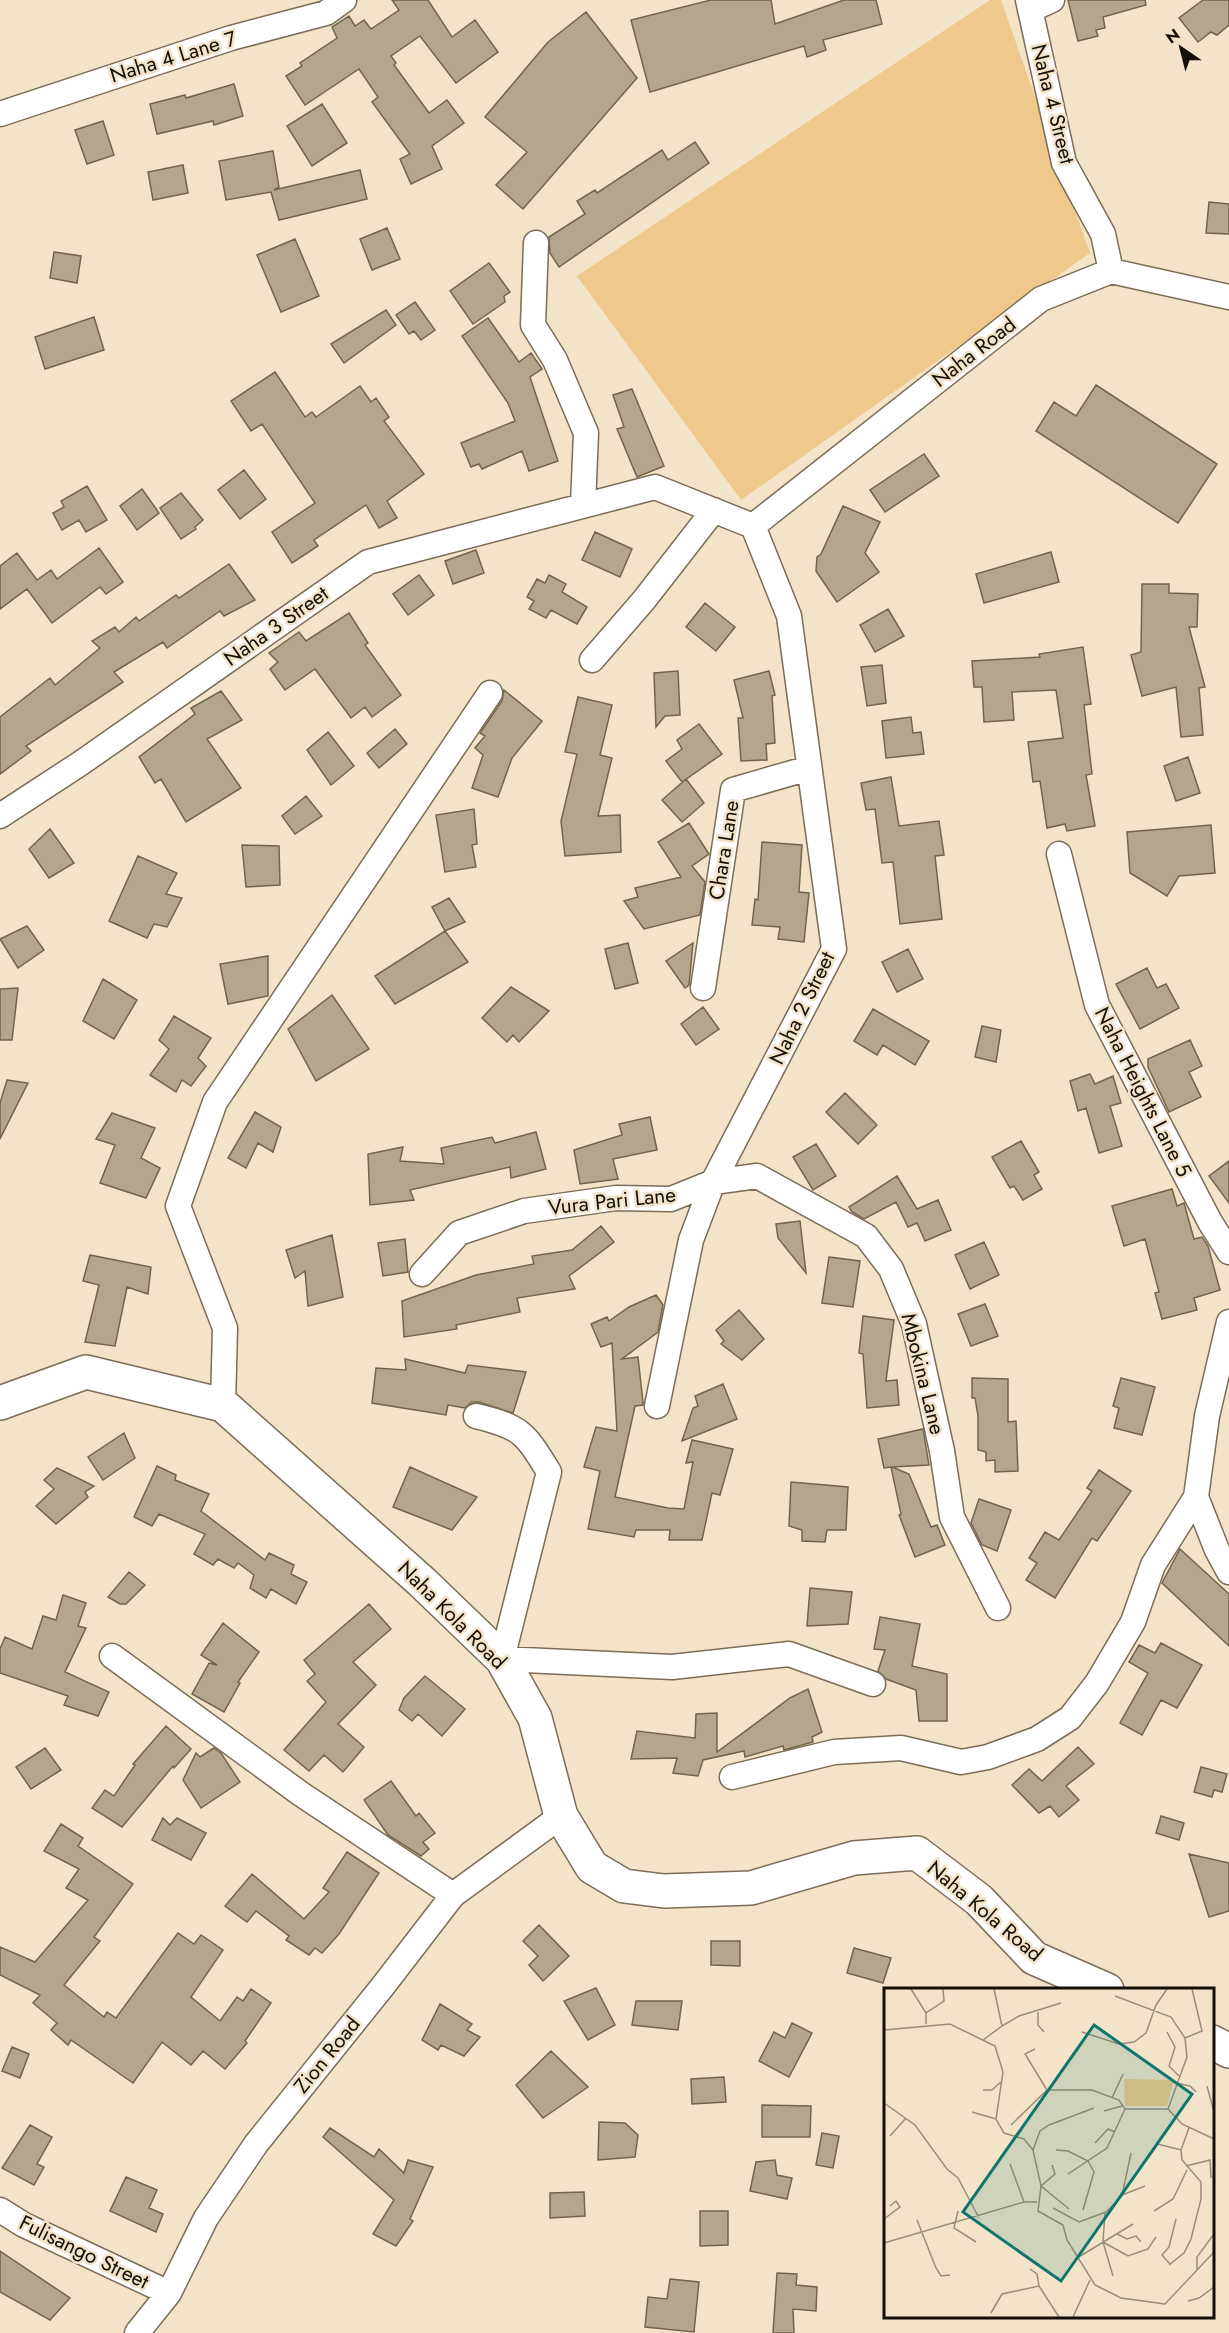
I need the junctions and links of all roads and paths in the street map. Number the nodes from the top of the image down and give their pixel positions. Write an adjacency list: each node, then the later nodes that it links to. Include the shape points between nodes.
1 (344, 0): 4 (street, Naha 4 Lane 7, via 326,13 231,38)
2 (1052, 0): 3 (street)
3 (1029, 5): 6 (street, Naha 4 Street, via 1064,162 1103,234)
4 (0, 114)
5 (536, 243): 8 (street, via 533,325 555,360 586,433)
6 (1111, 271): 7 (street); 10 (street, Naha Road, via 1041,299)
7 (1229, 297)
8 (583, 506): 9 (street, Naha 3 Street, via 655,487); 14 (street, Naha 3 Street, via 368,562)
9 (714, 510): 10 (street, Naha 3 Street); 11 (street)
10 (753, 526): 13 (street, Naha 2 Street, via 789,616)
11 (592, 660)
12 (490, 693): 22 (street, via 215,1102 178,1206 225,1328)
13 (809, 768): 16 (street, Chara Lane, via 733,790); 17 (street, Naha 2 Street, via 834,949)
14 (0, 816)
15 (1059, 854): 18 (street, Naha Heights Lane 5, via 1097,1005)
16 (703, 988)
17 (713, 1182): 19 (street, Vura Pari Lane, via 671,1199 616,1198 524,1211 459,1233); 23 (street, Naha 2 Street, via 691,1240); 27 (street, Mbokina Lane, via 757,1176 866,1236 891,1269 914,1324 952,1517)
18 (1229, 1252)
19 (422, 1274)
20 (1229, 1322): 25 (street, via 1207,1416)
21 (0, 1403): 22 (street, Naha Kola Road, via 86,1372)
22 (223, 1405): 29 (street, Naha Kola Road, via 422,1582)
23 (657, 1406)
24 (476, 1416): 29 (street, via 515,1429 529,1440 549,1472)
25 (1196, 1497): 26 (street); 31 (street, via 1153,1565 1127,1632 1097,1683 1070,1718 1037,1739 961,1762 901,1748 834,1752)
26 (1229, 1572)
27 (998, 1608)
28 (112, 1656): 33 (street, via 301,1794)
29 (502, 1659): 30 (street, via 672,1667 789,1654); 32 (street, Naha Kola Road, via 535,1718)
30 (873, 1684)
31 (732, 1777)
32 (561, 1816): 33 (street, Zion Road); 34 (street, Naha Kola Road, via 592,1867 624,1886 664,1891 751,1888 854,1858 916,1853 979,1900 1034,1958)
33 (453, 1895): 38 (street, Zion Road, via 256,2144 206,2218)
34 (1105, 1988)
35 (1214, 2043): 36 (street)
36 (1229, 2051)
37 (0, 2210): 38 (street, Fulisango Street)
38 (169, 2293): 39 (street, Zion Road)
39 (137, 2333)

